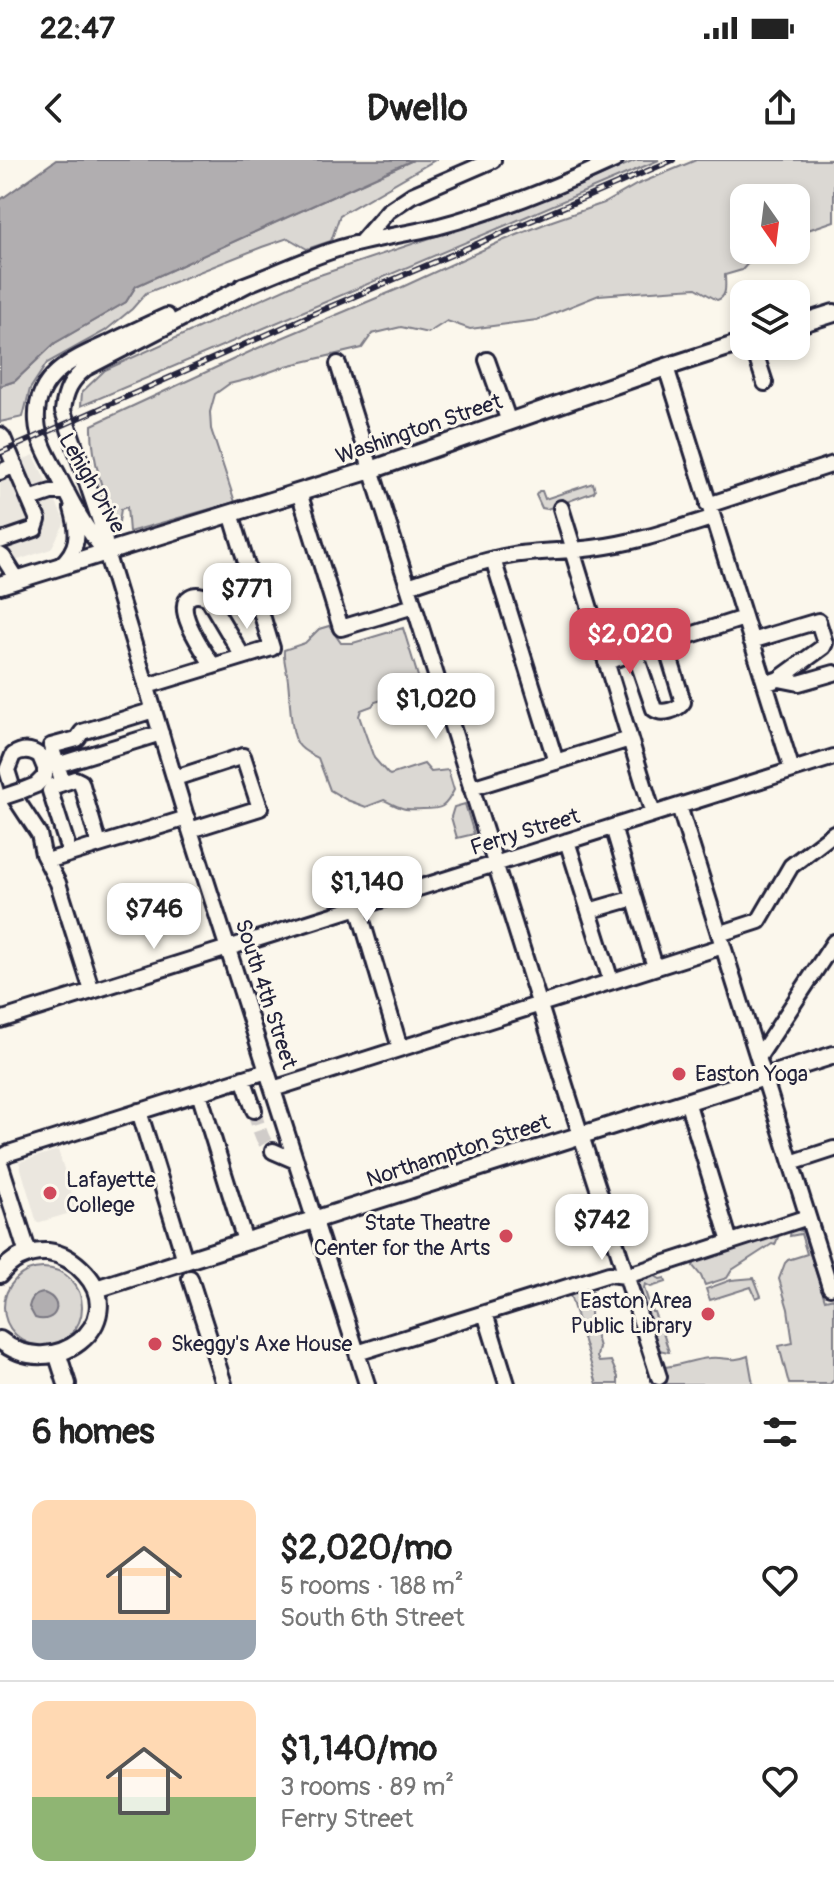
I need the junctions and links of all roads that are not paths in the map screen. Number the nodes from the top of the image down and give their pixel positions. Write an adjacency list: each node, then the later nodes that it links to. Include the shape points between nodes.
1 (493, 160): 3 (street, via 412,195 388,211)
2 (615, 160): 3 (street, Lehigh Drive, via 503,206)
3 (361, 242): 4 (street, Lehigh Drive)
4 (250, 283): 17 (street, Lehigh Drive, via 81,355 57,372 43,392 37,414); 28 (street, Lehigh Drive, via 91,365 70,385 64,412)
5 (834, 313): 6 (main road)
6 (810, 321)
7 (730, 346): 11 (main road, Washington Street)
8 (487, 360): 13 (street)
9 (758, 360): 12 (street)
10 (338, 364): 18 (street)
11 (666, 367): 13 (main road, Washington Street); 24 (street)
12 (765, 383)
13 (509, 422): 18 (main road, Washington Street)
14 (0, 435): 16 (street)
15 (834, 464): 24 (street)
16 (15, 465): 19 (street); 22 (street)
17 (53, 466): 20 (street, Lehigh Drive); 22 (street)
18 (371, 470): 21 (main road, Washington Street); 34 (street)
19 (0, 472)
20 (67, 492): 22 (street); 28 (street, Lehigh Drive); 31 (street, via 76,544)
21 (299, 492): 25 (main road, Washington Street); 35 (street, via 341,628)
22 (33, 497): 26 (street, via 37,526)
23 (561, 508): 27 (street)
24 (710, 511): 27 (street, via 645,538); 36 (street)
25 (231, 513): 28 (main road, Washington Street); 40 (street, via 272,648)
26 (0, 541)
27 (573, 550): 30 (street); 41 (street)
28 (106, 552): 31 (main road, Washington Street); 45 (street, South 4th Street)
29 (0, 555): 32 (street)
30 (493, 559): 34 (street); 50 (street)
31 (60, 566): 32 (main road, Washington Street)
32 (17, 579): 33 (main road, Washington Street)
33 (0, 585)
34 (408, 586): 35 (street)
35 (414, 606): 55 (street)
36 (744, 618): 37 (street); 38 (street)
37 (751, 641): 44 (street); 44 (street, via 818,621 823,647)
38 (665, 643): 39 (street); 39 (street, via 683,699 670,710 654,709)
39 (635, 653): 41 (street)
40 (243, 657): 42 (street); 42 (street, via 208,598 189,597 186,618)
41 (606, 662): 48 (street)
42 (213, 666): 45 (street)
43 (834, 673): 44 (street, via 799,683)
44 (772, 682): 52 (street)
45 (147, 686): 46 (street, South 4th Street)
46 (154, 710): 47 (street, South 4th Street); 51 (street, via 51,746)
47 (161, 733): 51 (street); 53 (street, South 4th Street)
48 (630, 739): 50 (street); 58 (street)
49 (834, 757): 52 (street, Ferry Street)
50 (556, 762): 55 (street)
51 (57, 765): 54 (street)
52 (792, 770): 57 (street, Ferry Street)
53 (175, 778): 59 (street, South 4th Street); 59 (street, via 243,756 260,808)
54 (63, 783): 63 (street, via 81,782); 64 (street, via 50,791)
55 (471, 788): 66 (street)
56 (14, 795): 65 (street, via 39,834)
57 (679, 806): 58 (street, Ferry Street); 70 (street)
58 (653, 814): 60 (street, Ferry Street)
59 (189, 824): 63 (street); 71 (street, South 4th Street)
60 (613, 827): 62 (street, Ferry Street); 67 (street)
61 (834, 833): 70 (street, via 791,866 759,921)
62 (567, 841): 66 (street, Ferry Street); 69 (street)
63 (99, 845): 64 (street)
64 (70, 854): 65 (street)
65 (44, 855): 75 (street)
66 (495, 864): 68 (street, Ferry Street); 76 (street)
67 (634, 898): 69 (street); 73 (street)
68 (358, 907): 71 (street, Ferry Street); 78 (street)
69 (589, 911): 74 (street)
70 (721, 940): 73 (street); 80 (street)
71 (228, 948): 75 (street, Ferry Street); 81 (street, South 4th Street)
72 (832, 950): 80 (street)
73 (655, 967): 74 (street)
74 (611, 981): 76 (street)
75 (92, 991): 77 (street, Ferry Street)
76 (539, 1004): 78 (street); 89 (street)
77 (0, 1020)
78 (400, 1048): 84 (street)
79 (834, 1055): 82 (main road, Northampton Street)
80 (758, 1058): 82 (street)
81 (267, 1071): 83 (street); 84 (street, South 4th Street)
82 (763, 1077): 86 (main road, Northampton Street); 94 (street)
83 (243, 1078): 85 (street); 87 (street)
84 (273, 1089): 93 (street, South 4th Street)
85 (199, 1093): 88 (street); 98 (street)
86 (687, 1101): 89 (main road, Northampton Street); 99 (street)
87 (254, 1110)
88 (139, 1111): 92 (street); 101 (street)
89 (580, 1135): 97 (main road, Northampton Street); 103 (street)
90 (834, 1149): 94 (street)
91 (273, 1151): 93 (street)
92 (0, 1158)
93 (296, 1161): 97 (street, South 4th Street)
94 (791, 1163): 96 (street)
95 (0, 1166): 100 (main road)
96 (808, 1217): 99 (street); 105 (street)
97 (314, 1219): 98 (main road, Northampton Street); 109 (street, South 4th Street)
98 (245, 1241): 101 (main road, Northampton Street)
99 (730, 1242): 103 (street)
100 (28, 1254): 102 (main road, via 14,1259); 106 (main road, via 69,1258)
101 (185, 1260): 106 (main road, Northampton Street)
102 (0, 1274)
103 (626, 1276): 107 (street, via 609,1274); 111 (street)
104 (190, 1278): 113 (street)
105 (830, 1287)
106 (96, 1289): 110 (main road, via 99,1303 92,1332 83,1345)
107 (485, 1313): 109 (street); 115 (street)
108 (0, 1340): 110 (main road, via 25,1359)
109 (357, 1353): 114 (street, South 4th Street)
110 (59, 1359): 112 (main road)
111 (659, 1377)
112 (67, 1384)
113 (224, 1384)
114 (367, 1384)
115 (507, 1384)

